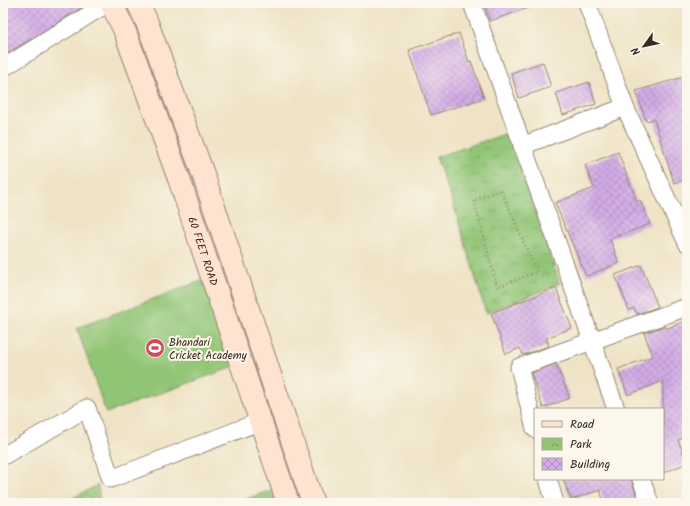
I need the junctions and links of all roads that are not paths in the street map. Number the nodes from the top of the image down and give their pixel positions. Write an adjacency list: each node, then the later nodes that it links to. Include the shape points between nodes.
1 (110, 3): 5 (street); 12 (street, 60 FEET ROAD, via 124,30 179,179)
2 (138, 3): 18 (street, via 202,171)
3 (472, 3): 7 (street)
4 (588, 3): 6 (street)
5 (3, 68)
6 (625, 107): 7 (street); 8 (street)
7 (522, 146): 10 (street)
8 (687, 243)
9 (687, 307): 10 (street)
10 (592, 341): 11 (street); 13 (street, via 519,367)
11 (616, 408)
12 (261, 421): 14 (street, via 111,479 87,408); 17 (street, 60 FEET ROAD)
13 (534, 425)
14 (3, 456)
15 (548, 480): 19 (street)
16 (641, 480): 20 (street)
17 (288, 503)
18 (313, 503)
19 (555, 503)
20 (650, 503)

